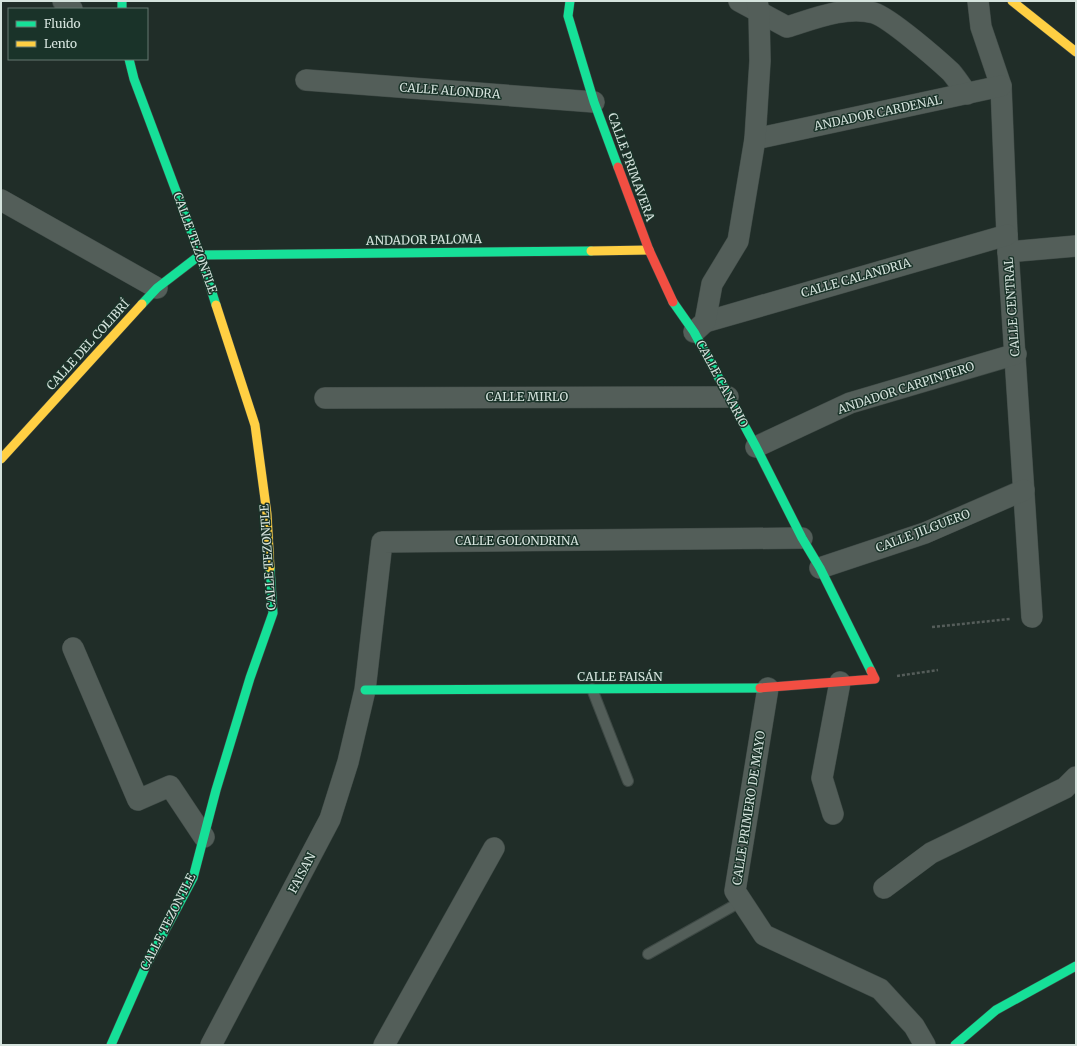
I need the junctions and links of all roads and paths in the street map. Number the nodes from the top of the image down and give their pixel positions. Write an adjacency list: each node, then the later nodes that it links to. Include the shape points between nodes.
1 (63, 1): 7 (street)
2 (570, 1): 13 (street, CALLE PRIMAVERA, via 568,16)
3 (739, 1): 6 (street)
4 (978, 1): 11 (street, CALLE CENTRAL, via 980,27)
5 (1012, 1): 8 (street)
6 (758, 6): 12 (street, via 787,27 851,11 874,13 898,27 951,73); 14 (street, CALLE CANARIO, via 760,61)
7 (71, 8)
8 (1076, 52)
9 (129, 60): 19 (street, CALLE TEZONTLE)
10 (306, 80): 13 (street, CALLE ALONDRA)
11 (1001, 86): 12 (street, ANDADOR CARDENAL); 16 (street, CALLE CENTRAL)
12 (968, 94): 14 (street, ANDADOR CARDENAL)
13 (594, 102): 18 (street, CALLE PRIMAVERA)
14 (755, 139): 21 (street, CALLE CANARIO, via 738,241 712,284)
15 (1, 200): 20 (street)
16 (1008, 243): 17 (street, CALLE CALANDRIA); 21 (street, CALLE CALANDRIA); 22 (street, CALLE CENTRAL)
17 (1076, 246)
18 (649, 250): 19 (street, ANDADOR PALOMA); 21 (street, CALLE PRIMAVERA, via 674,304)
19 (200, 255): 20 (street, CALLE DEL COLIBRÍ); 42 (street, CALLE TEZONTLE, via 256,425 267,514 273,613 250,678)
20 (157, 288): 26 (street, CALLE DEL COLIBRÍ)
21 (700, 327): 23 (street, CALLE CANARIO)
22 (1016, 354): 25 (street, ANDADOR CARPINTERO, via 850,403); 27 (street, CALLE CENTRAL)
23 (728, 397): 24 (street, CALLE MIRLO); 25 (street, CALLE CANARIO)
24 (325, 398)
25 (756, 447): 28 (street, CALLE CANARIO)
26 (1, 459)
27 (1024, 490): 29 (street, CALLE JILGUERO, via 925,533); 30 (street, CALLE CENTRAL)
28 (802, 538): 29 (street, CALLE CANARIO); 38 (street, CALLE GOLONDRINA, via 382,542)
29 (820, 568): 34 (street, CALLE CANARIO)
30 (1032, 617): 31 (path)
31 (932, 627)
32 (74, 648): 42 (street, via 138,800 170,786)
33 (938, 670): 34 (path)
34 (875, 679): 35 (street, CALLE FAISÁN)
35 (840, 682): 36 (street, CALLE FAISÁN); 41 (street, via 822,778)
36 (768, 688): 37 (street, CALLE FAISÁN); 45 (street, CALLE PRIMERO DE MAYO, via 735,891)
37 (592, 689): 38 (street, CALLE FAISÁN); 40 (lane)
38 (365, 690): 49 (street, FAISAN, via 348,762 330,819)
39 (1076, 777): 44 (street, via 1065,788 931,853)
40 (628, 781)
41 (833, 814)
42 (204, 836): 48 (street, CALLE TEZONTLE, via 193,878 145,968)
43 (494, 848): 50 (street)
44 (884, 888)
45 (742, 901): 46 (lane); 51 (street, CALLE PRIMERO DE MAYO, via 764,935 880,989 914,1026)
46 (648, 954)
47 (1076, 966): 52 (street, via 996,1010)
48 (111, 1045)
49 (211, 1045)
50 (384, 1045)
51 (925, 1045)
52 (955, 1045)

